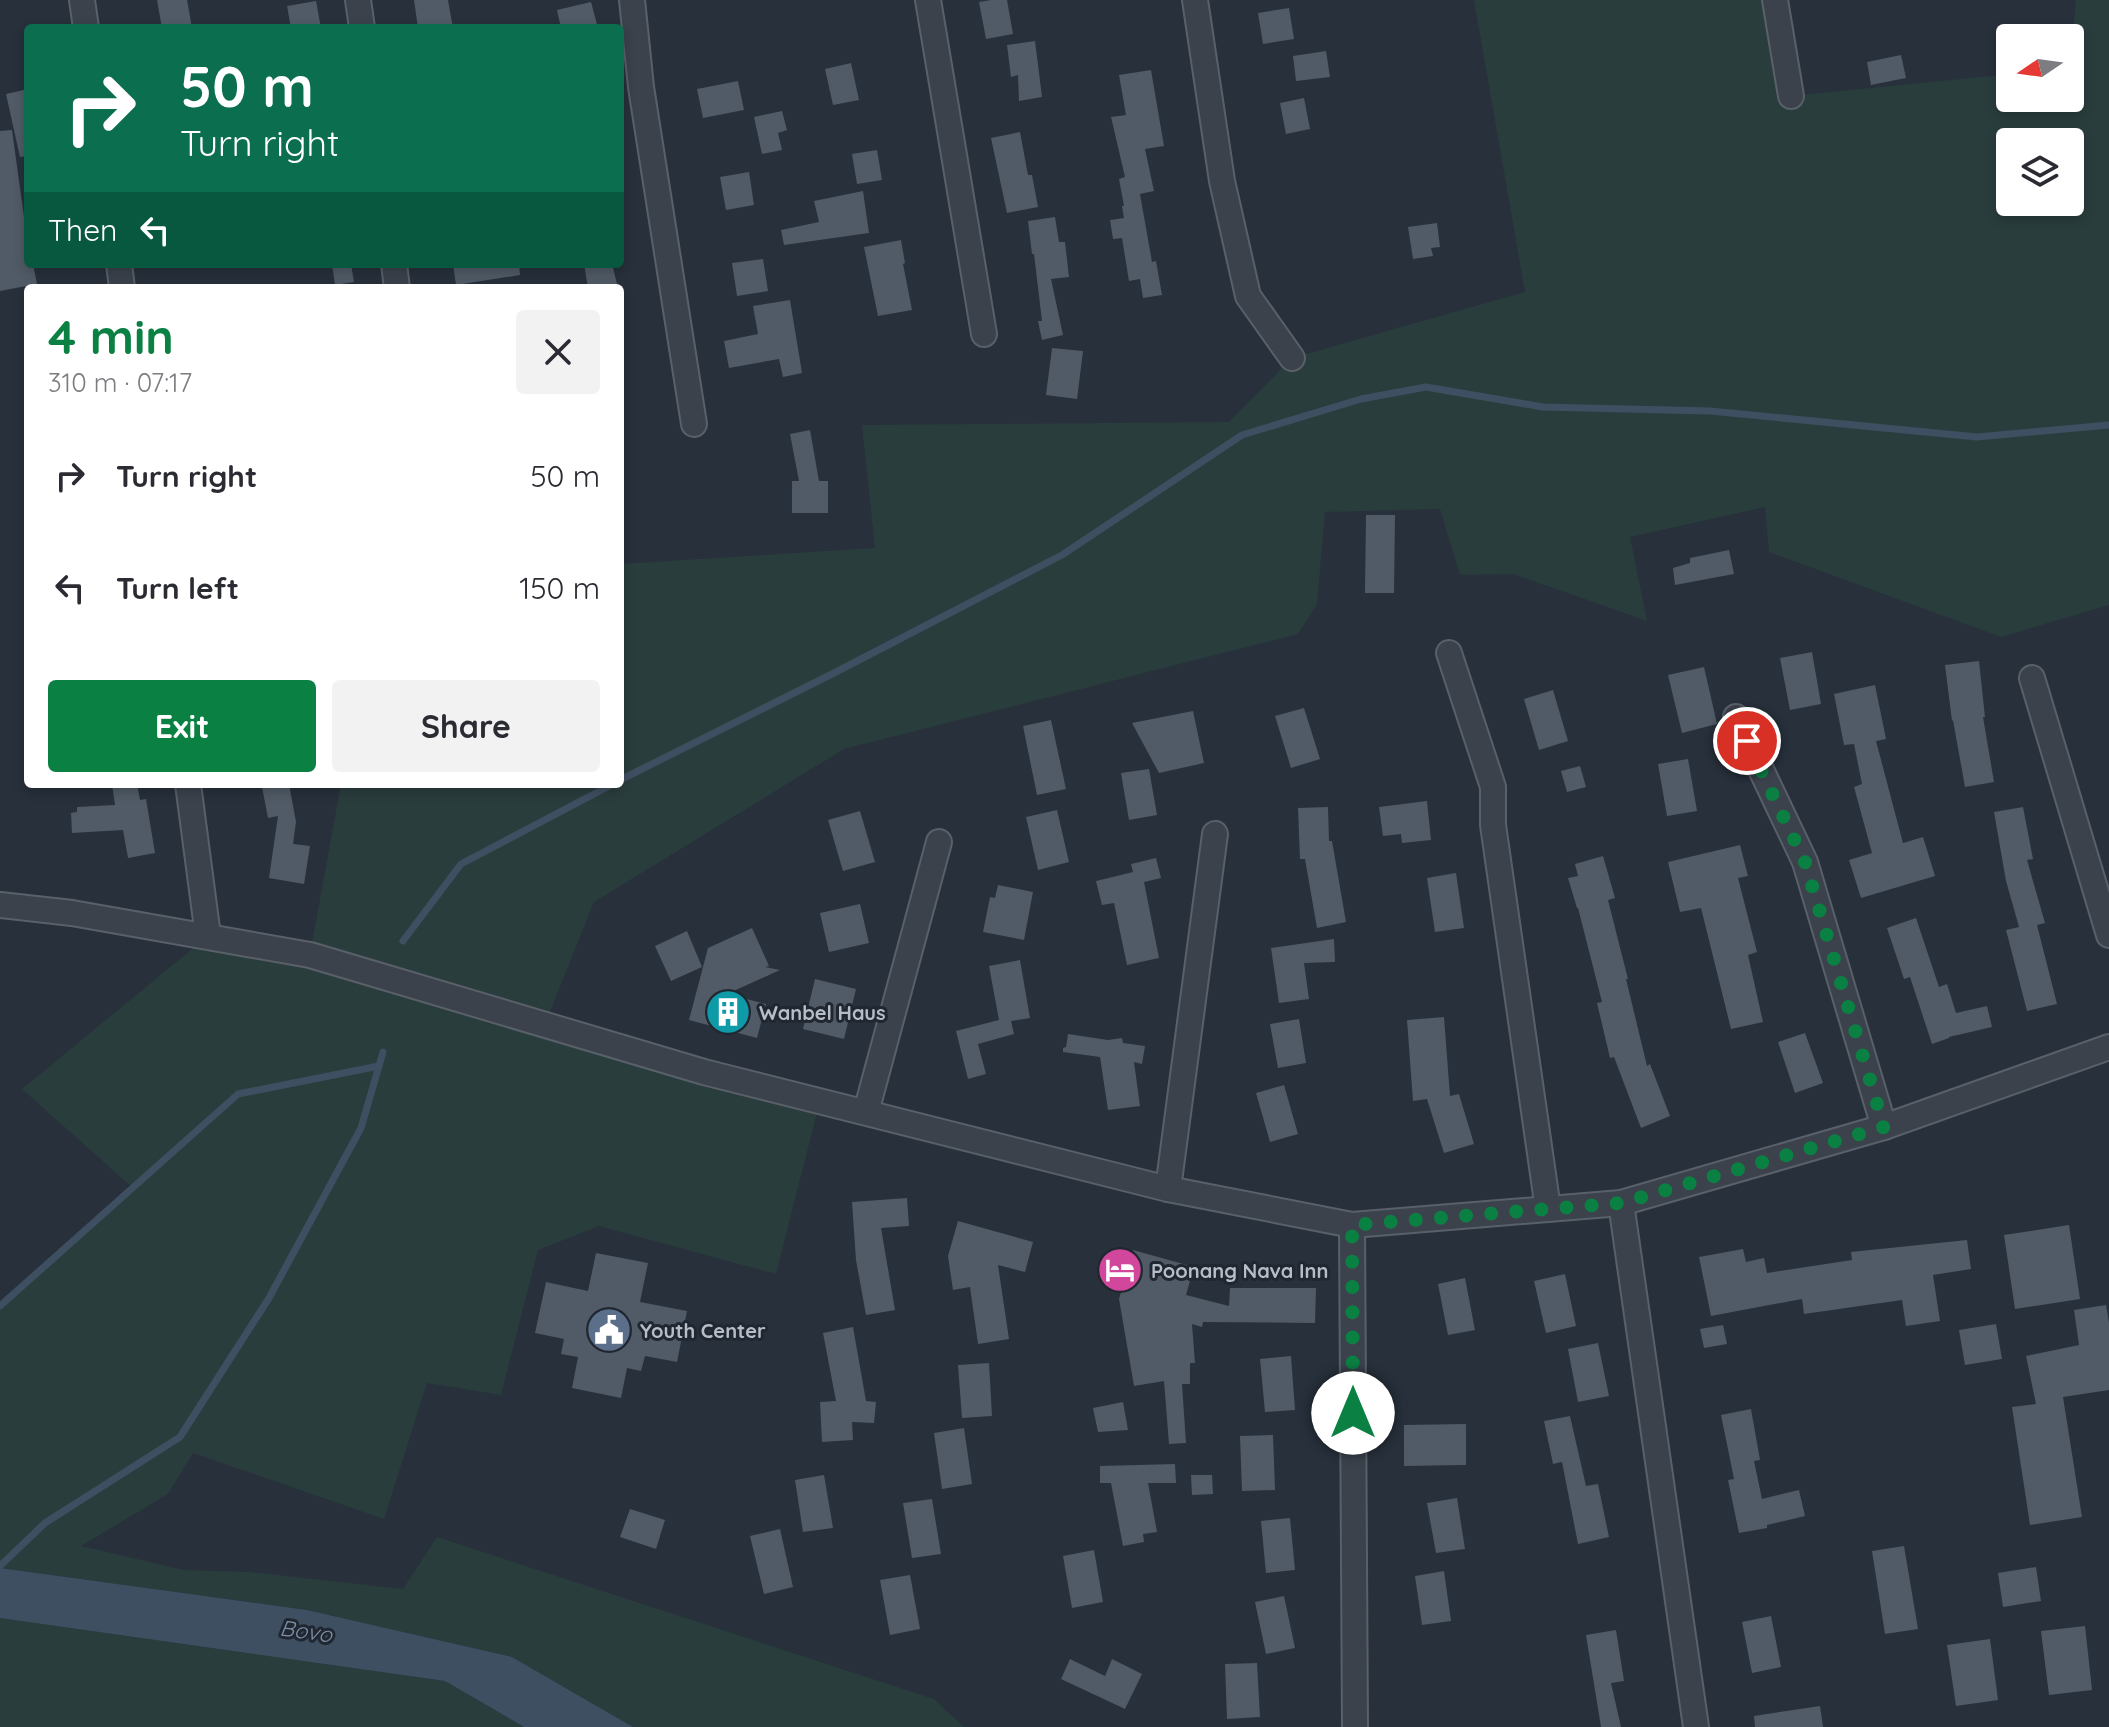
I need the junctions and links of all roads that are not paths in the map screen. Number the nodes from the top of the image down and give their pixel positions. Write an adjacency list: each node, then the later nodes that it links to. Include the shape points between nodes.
1 (82, 0): 7 (street)
2 (358, 0): 8 (street)
3 (632, 0): 12 (street)
4 (928, 0): 10 (street)
5 (1195, 0): 11 (street, via 1222,181 1248,296)
6 (1775, 0): 9 (street)
7 (85, 24)
8 (361, 24)
9 (1791, 96)
10 (984, 334)
11 (1292, 358)
12 (694, 424)
13 (1449, 653): 27 (street, via 1493,787 1493,825)
14 (2032, 678): 20 (street)
15 (1736, 717): 24 (street, via 1805,862)
16 (189, 788): 21 (street)
17 (1215, 834): 25 (street)
18 (939, 842): 23 (street)
19 (0, 905): 21 (street)
20 (2109, 935)
21 (208, 936): 23 (street, via 310,955 704,1072)
22 (2109, 1047): 24 (street)
23 (866, 1112): 25 (street)
24 (1884, 1127): 26 (street)
25 (1168, 1189): 28 (street)
26 (1621, 1203): 27 (street); 30 (street)
27 (1548, 1209): 28 (street)
28 (1352, 1225): 29 (street)
29 (1355, 1727)
30 (1696, 1727)

